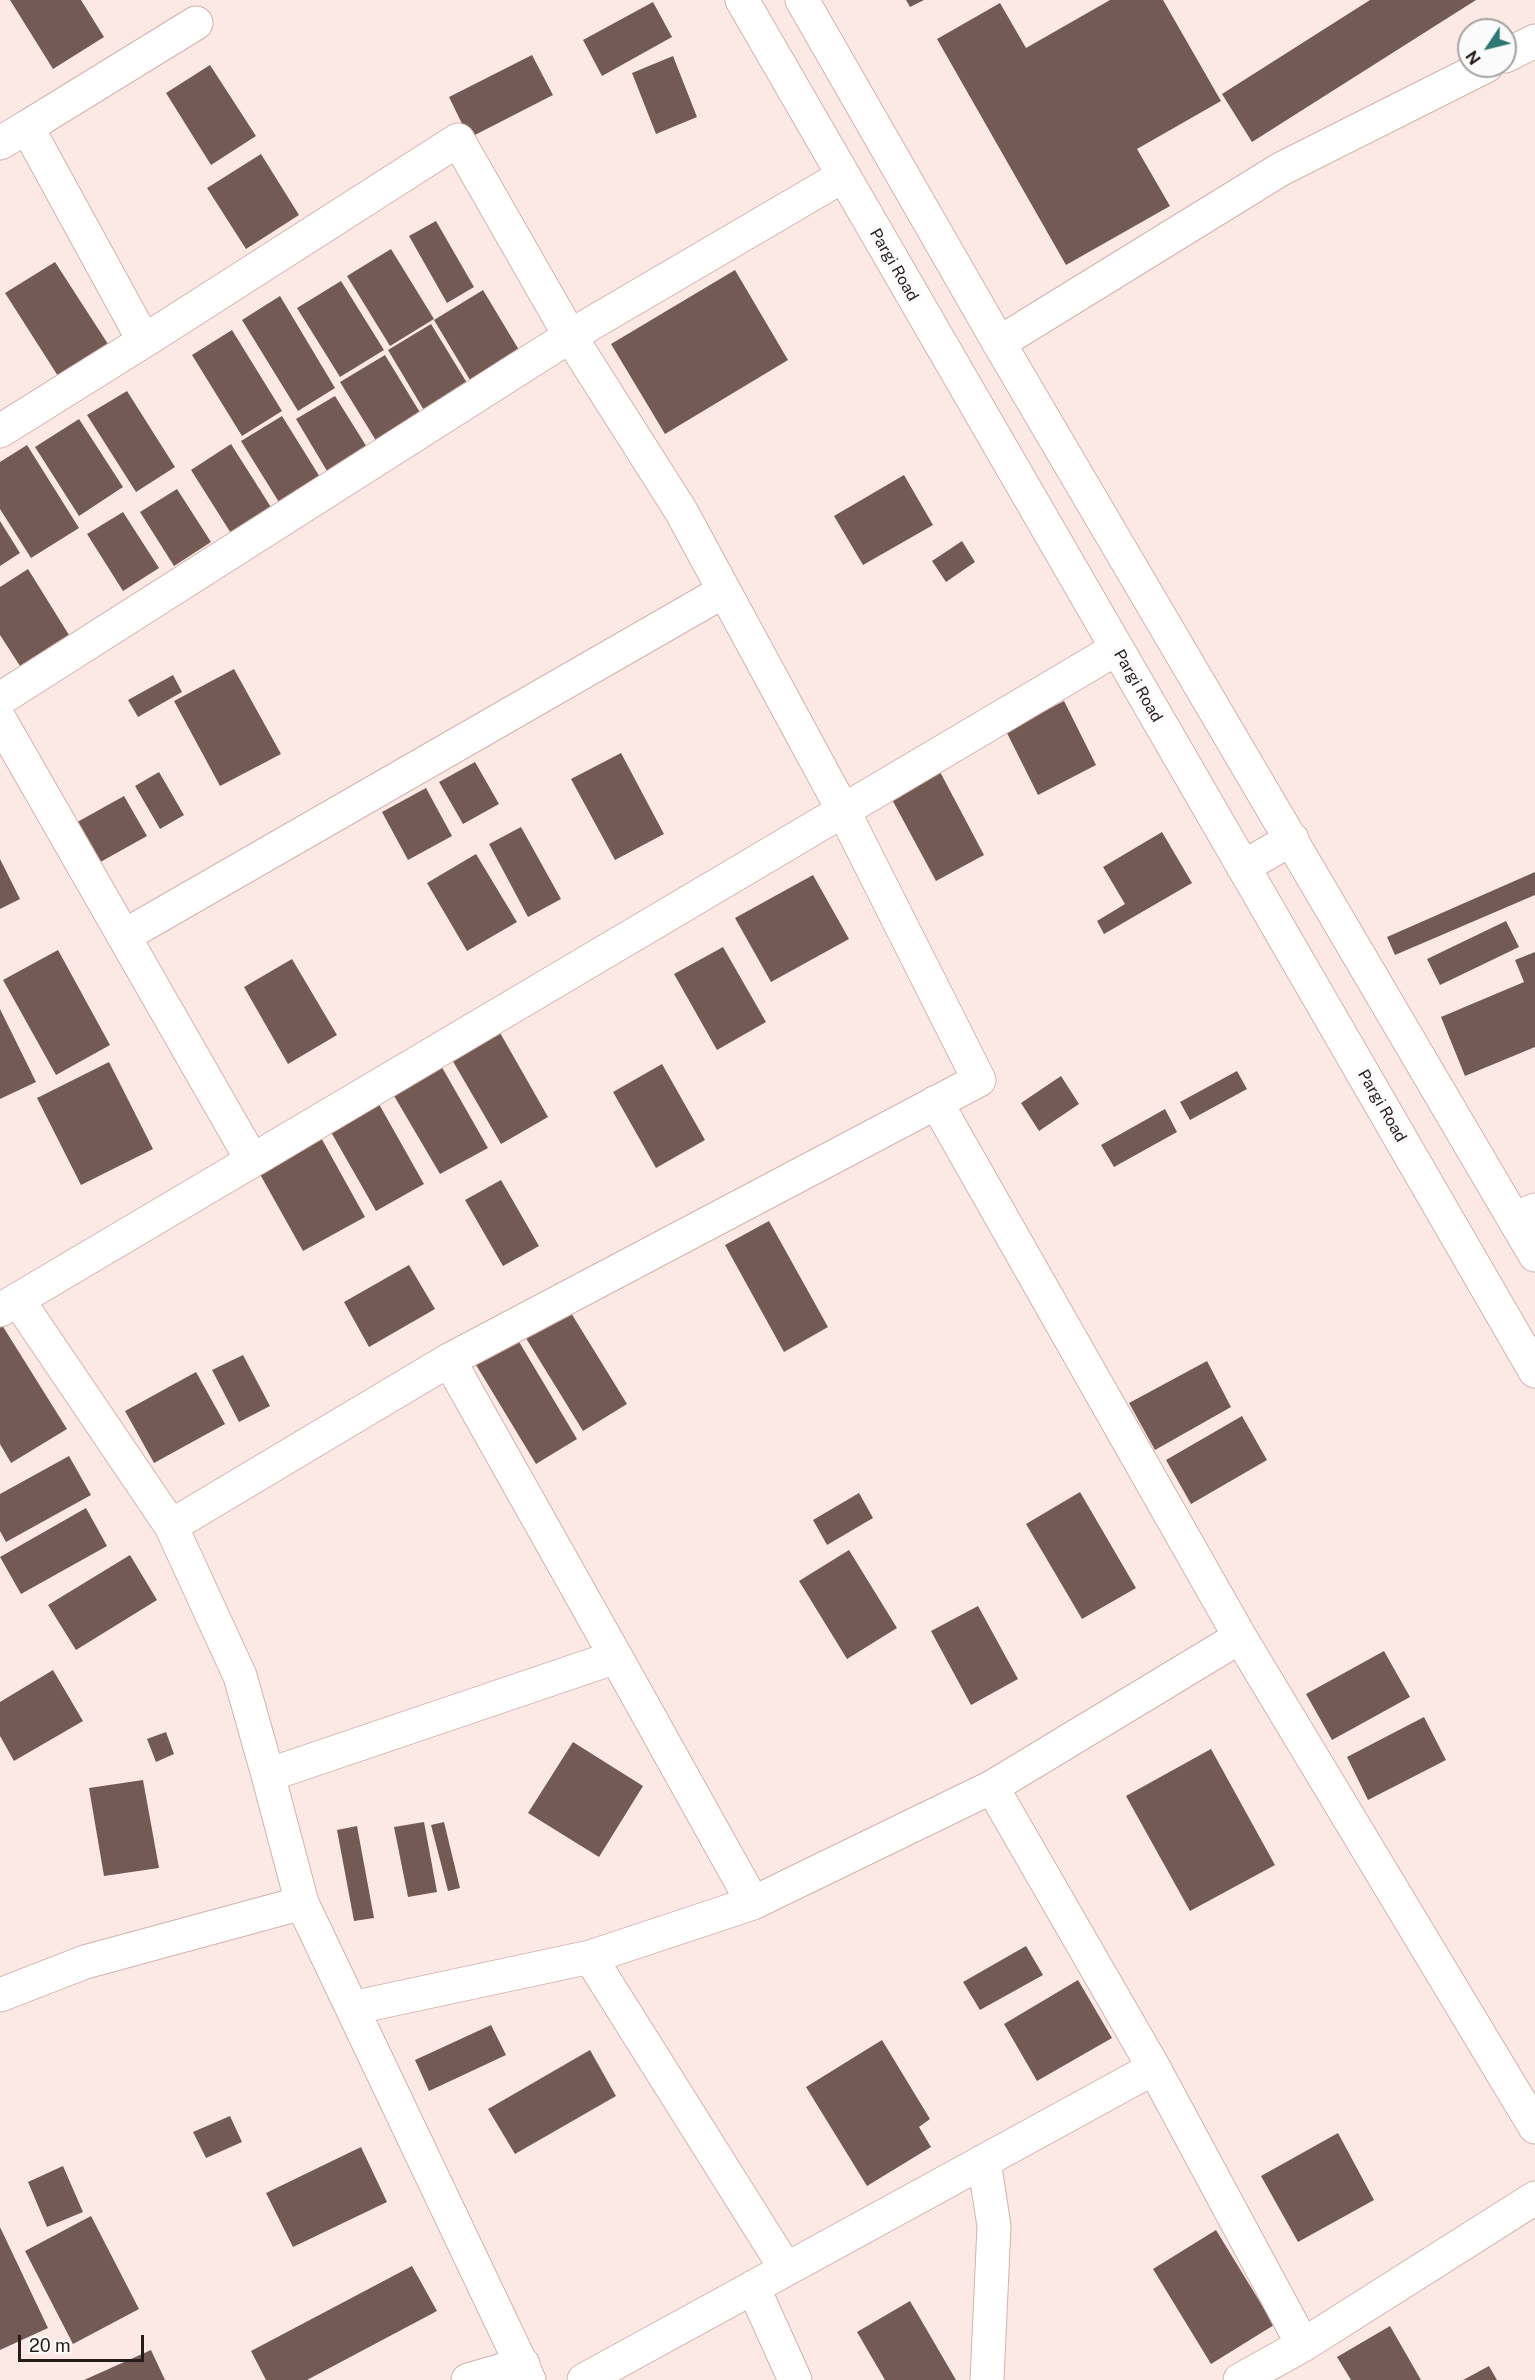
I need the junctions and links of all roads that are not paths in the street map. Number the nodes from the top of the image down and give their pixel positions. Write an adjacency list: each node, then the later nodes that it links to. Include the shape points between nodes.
1 (742, 0): 8 (street, Pargi Road)
2 (802, 0): 11 (street)
3 (196, 23): 7 (street)
4 (1535, 41): 5 (street)
5 (1517, 51)
6 (1462, 78): 11 (street, via 1281,169)
7 (14, 135): 10 (street)
8 (843, 176): 9 (street); 14 (street, Pargi Road)
9 (570, 336): 10 (street, via 458,140); 13 (street, via 681,511); 15 (street)
10 (144, 341): 12 (street)
11 (999, 343): 18 (street)
12 (0, 430)
13 (724, 591): 17 (street); 20 (street)
14 (1116, 649): 17 (street); 19 (street, Pargi Road)
15 (0, 699)
16 (0, 720): 20 (street)
17 (844, 812): 21 (street, via 979,1080); 22 (street)
18 (1292, 839): 19 (street); 23 (street)
19 (1243, 867): 27 (street, Pargi Road)
20 (124, 936): 22 (street)
21 (936, 1102): 26 (street); 29 (street)
22 (252, 1160): 25 (street)
23 (1525, 1215): 24 (street)
24 (1535, 1255)
25 (9, 1305): 28 (street)
26 (449, 1360): 28 (street); 30 (street)
27 (1535, 1371)
28 (171, 1526): 31 (street, via 240,1676)
29 (1240, 1636): 32 (street); 39 (street)
30 (616, 1657): 31 (street); 34 (street)
31 (268, 1775): 33 (street)
32 (992, 1786): 34 (street); 38 (street)
33 (302, 1902): 36 (street, via 85,1962); 37 (street)
34 (753, 1903): 35 (street)
35 (590, 1958): 37 (street); 42 (street)
36 (0, 1995)
37 (352, 2008): 45 (street)
38 (1154, 2068): 40 (street); 44 (street)
39 (1535, 2127)
40 (984, 2161): 42 (street); 49 (street, via 994,2226)
41 (1535, 2198): 44 (street)
42 (786, 2269): 43 (street)
43 (753, 2287): 47 (street); 48 (street)
44 (1303, 2345): 50 (street)
45 (526, 2372): 46 (street)
46 (468, 2380)
47 (584, 2380)
48 (795, 2380)
49 (987, 2380)
50 (1240, 2380)

